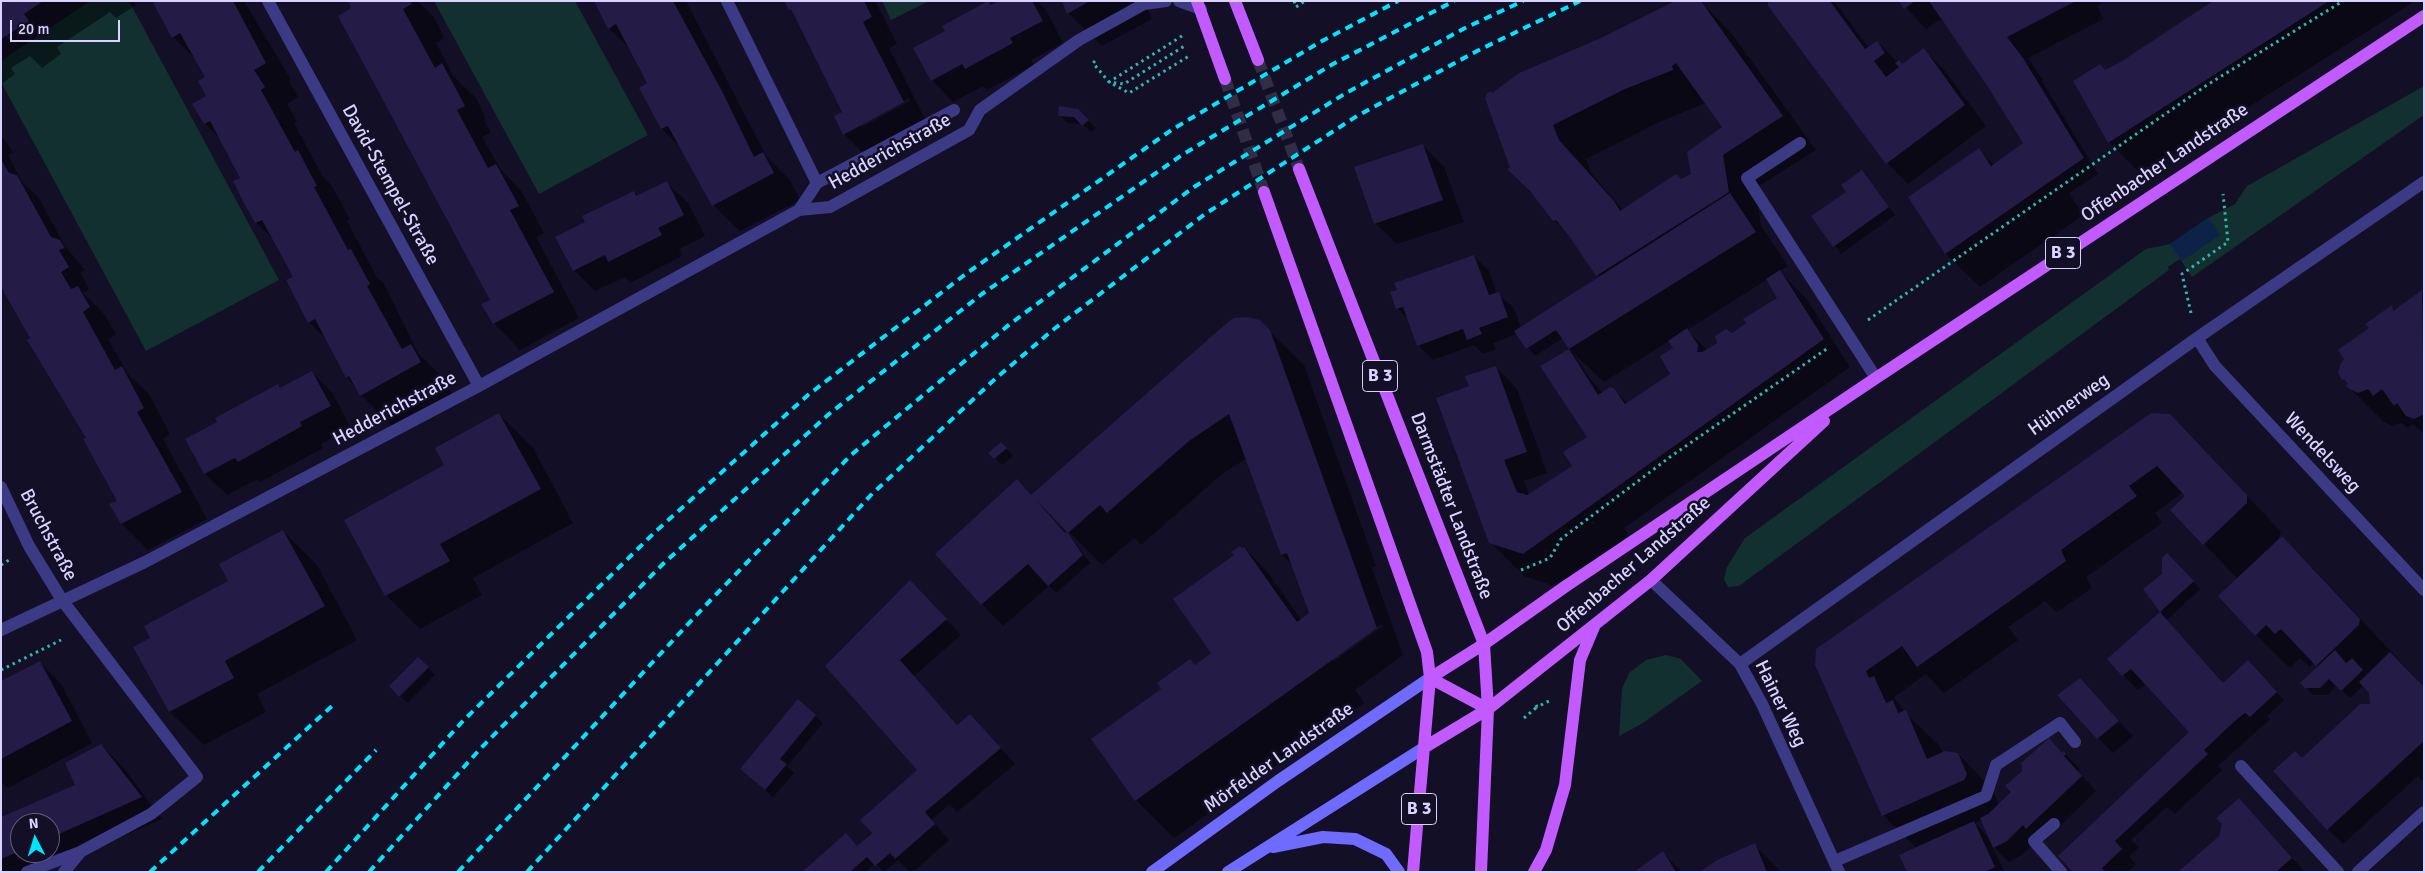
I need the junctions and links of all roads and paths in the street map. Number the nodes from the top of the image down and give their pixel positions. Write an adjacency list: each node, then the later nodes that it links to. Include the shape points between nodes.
1 (268, 1): 29 (street, David-Stempel-Straße)
2 (727, 1): 22 (street)
3 (1166, 1): 25 (street, Hedderichstraße, via 1144,4 1079,40 980,110 969,130 830,207)
4 (1179, 1): 9 (street)
5 (1235, 1): 15 (main road)
6 (1294, 1): 7 (path, via 1296,7)
7 (1305, 1)
8 (2343, 1): 26 (path, via 2207,85)
9 (1199, 5): 16 (main road)
10 (2424, 16): 28 (main road, Offenbacher Landstraße / B 3)
11 (1188, 31): 17 (path)
12 (1194, 40): 17 (path, via 1124,84)
13 (1192, 54): 17 (path, via 1130,93)
14 (1100, 57): 17 (path, via 1093,63)
15 (1258, 60)
16 (1225, 79)
17 (1109, 82)
18 (954, 110): 22 (street, Hedderichstraße)
19 (1800, 143): 26 (street, via 1747,178)
20 (1299, 169): 39 (main road, Darmstädter Landstraße / B 3)
21 (2424, 182): 27 (street, Hühnerweg)
22 (817, 184): 25 (street, Hedderichstraße)
23 (1264, 192): 42 (main road, B 3, via 1400,569 1427,652)
24 (2223, 194): 27 (path, via 2228,242 2182,274)
25 (799, 210): 29 (street, Hedderichstraße)
26 (1847, 334): 28 (street); 32 (path, via 1662,463 1562,539 1550,558)
27 (2197, 338): 34 (street, Wendelsweg, via 2215,366); 40 (street, Hühnerweg)
28 (1876, 378): 30 (main road, Offenbacher Landstraße / B 3)
29 (479, 386): 35 (street, Hedderichstraße, via 145,562)
30 (1853, 394): 33 (main road, Offenbacher Landstraße / B 3); 39 (main road, Offenbacher Landstraße / B 3)
31 (1, 487): 35 (street, Bruchstraße, via 29,546)
32 (1520, 570)
33 (1652, 580): 36 (main road, Offenbacher Landstraße / B 3); 40 (street, Hainer Weg)
34 (2424, 590)
35 (62, 600): 37 (street, Bruchstraße); 38 (street, Hedderichstraße)
36 (1595, 625): 44 (main road, Offenbacher Landstraße / B 3); 61 (main road, via 1579,665 1565,784 1546,850)
37 (83, 629): 41 (path); 52 (street, Bruchstraße, via 197,777 152,814)
38 (1, 630)
39 (1484, 644): 42 (main road, Offenbacher Landstraße / B 3); 44 (main road, Darmstädter Landstraße / B 3)
40 (1740, 664): 53 (street, Hainer Weg, via 1762,704)
41 (1, 670)
42 (1430, 678): 44 (main road); 47 (main road, B 3); 56 (main road, Mörfelder Landstraße, via 1278,781)
43 (1537, 708): 45 (path)
44 (1488, 709): 47 (main road, Offenbacher Landstraße / B 3); 60 (main road, Darmstädter Landstraße / B 3)
45 (1524, 718)
46 (2075, 742): 53 (street, via 2060,723 1996,765 1986,796)
47 (1425, 747): 51 (main road); 59 (main road, B 3)
48 (2241, 766): 63 (street)
49 (2424, 812): 64 (street)
50 (2054, 824): 62 (street, via 2034,842)
51 (1265, 848): 57 (main road); 58 (main road, via 1323,837 1354,839 1386,854)
52 (80, 852): 54 (street); 55 (street)
53 (1837, 867)
54 (27, 872)
55 (64, 872)
56 (1152, 872)
57 (1228, 872)
58 (1399, 872)
59 (1414, 872)
60 (1481, 872)
61 (1534, 872)
62 (2061, 872)
63 (2338, 872)
64 (2358, 872)

